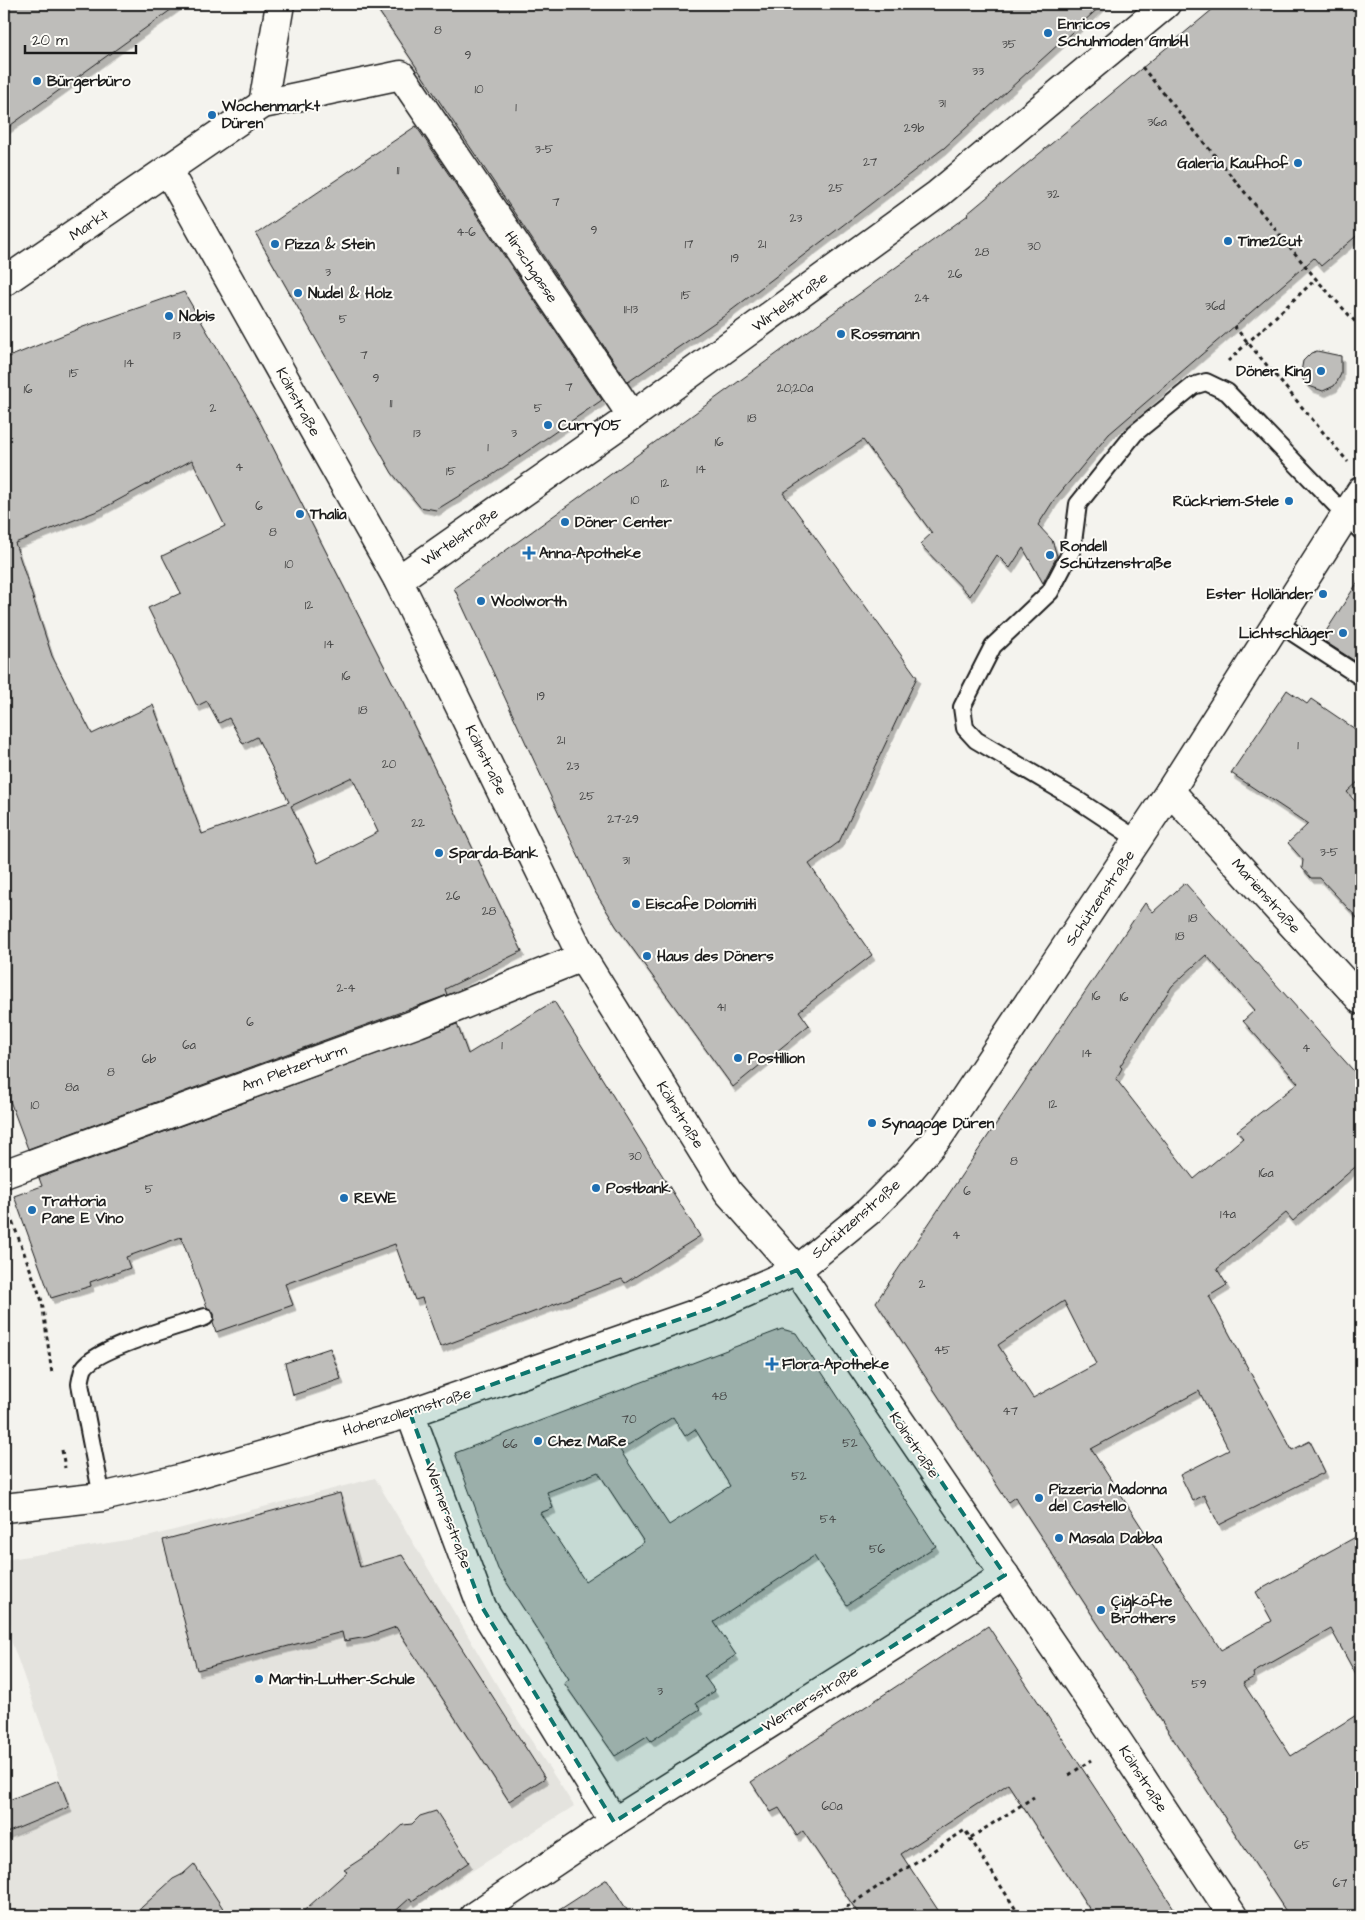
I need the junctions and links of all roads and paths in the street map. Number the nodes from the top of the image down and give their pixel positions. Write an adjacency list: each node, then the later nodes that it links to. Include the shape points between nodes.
1 (280, 4): 4 (street)
2 (1166, 4): 3 (street, Wirtelstraße)
3 (1121, 42): 8 (path); 13 (street, Wirtelstraße, via 938,194)
4 (263, 104): 5 (street, Markt, via 401,75); 6 (street, Markt)
5 (430, 118): 13 (street, Hirschgasse)
6 (168, 171): 7 (street, Markt); 16 (street, Kölnstraße)
7 (6, 277)
8 (1316, 279): 10 (path); 11 (path)
9 (1234, 326): 11 (path)
10 (1361, 328)
11 (1248, 343): 12 (path); 14 (path)
12 (1206, 382): 15 (lane, via 1227,392); 20 (lane, via 1194,386 1135,434 1078,504 1072,550 1050,592 993,646 962,707 965,728 976,740)
13 (632, 416): 16 (street, Wirtelstraße)
14 (1350, 464)
15 (1357, 508): 17 (street, Schützenstraße)
16 (398, 580): 21 (street, Kölnstraße)
17 (1278, 622): 18 (lane); 19 (street, Schützenstraße)
18 (1361, 677)
19 (1170, 792): 20 (street, Schützenstraße); 22 (street, Marienstraße)
20 (1138, 840): 25 (street, Schützenstraße, via 940,1134 907,1174 869,1211)
21 (582, 958): 23 (street, Am Pletzerturm, via 418,1023); 25 (street, Kölnstraße, via 728,1192)
22 (1361, 1000)
23 (5, 1168)
24 (7, 1206): 27 (path, via 42,1301)
25 (797, 1270): 28 (street, Hohenzollernstraße, via 710,1309); 33 (street, Kölnstraße)
26 (205, 1317): 30 (lane, via 112,1350 84,1368 80,1384)
27 (52, 1377)
28 (410, 1413): 30 (street, Hohenzollernstraße, via 183,1478); 35 (street, Wernersstraße, via 482,1607)
29 (61, 1444): 31 (path)
30 (102, 1496): 31 (street, Hohenzollernstraße)
31 (69, 1501): 32 (street, Hohenzollernstraße)
32 (4, 1508)
33 (1005, 1575): 35 (street, Wernersstraße); 40 (street, Kölnstraße)
34 (1034, 1797): 36 (path)
35 (614, 1822): 37 (street, Wernersstraße)
36 (970, 1838): 38 (path, via 965,1830); 39 (path)
37 (474, 1916)
38 (833, 1916)
39 (1020, 1916)
40 (1233, 1916)

